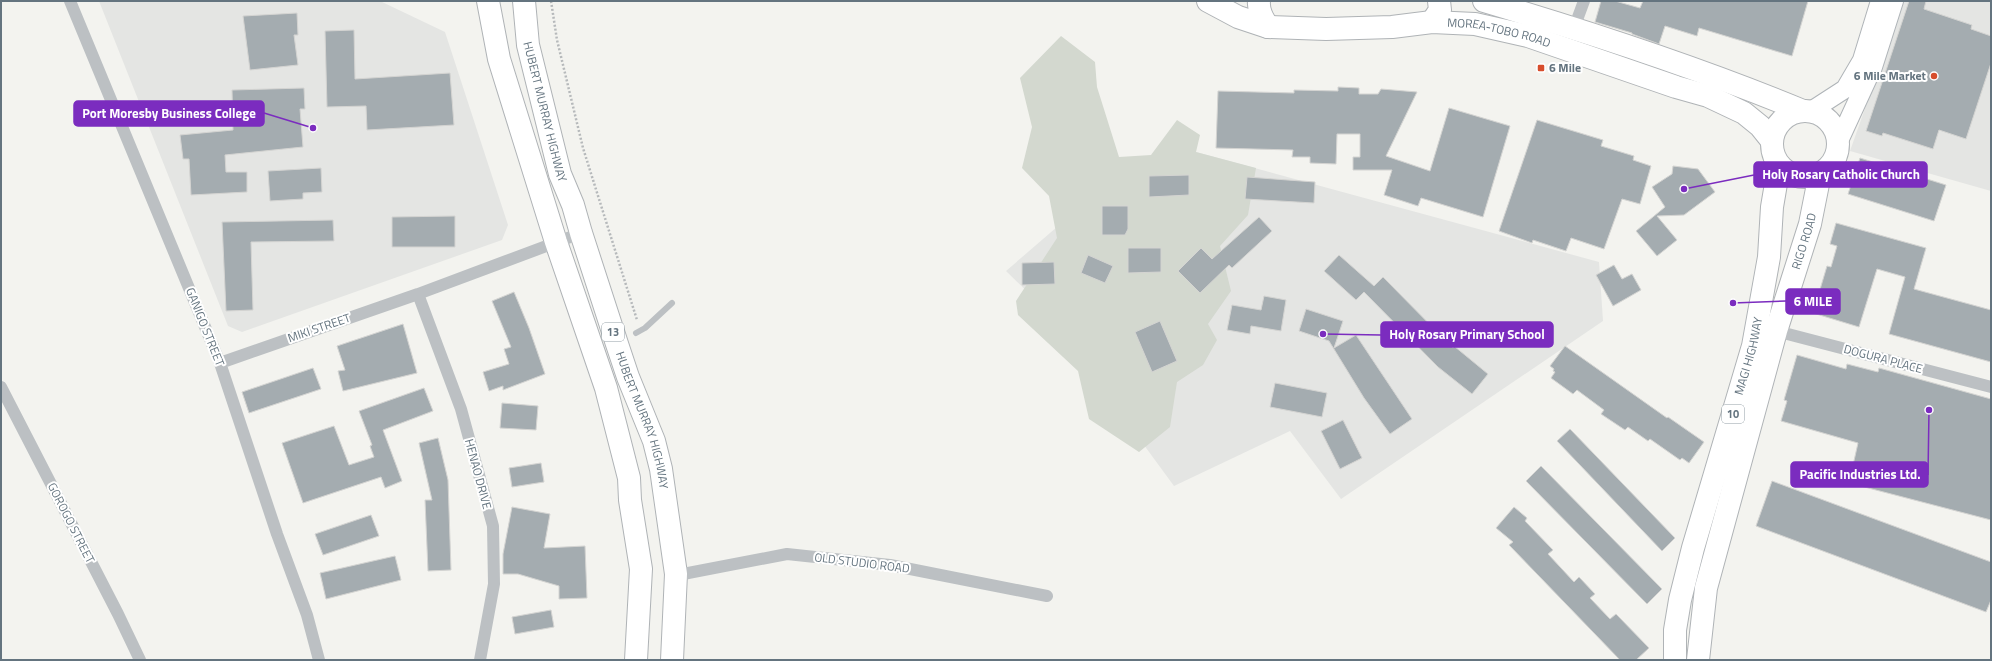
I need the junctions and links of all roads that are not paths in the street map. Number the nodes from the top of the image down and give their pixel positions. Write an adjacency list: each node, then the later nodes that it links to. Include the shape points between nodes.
1 (70, 1): 25 (street, GANIGO STREET)
2 (488, 1): 20 (highway, HUBERT MURRAY HIGHWAY / 13, via 499,59)
3 (524, 1): 19 (highway, HUBERT MURRAY HIGHWAY / 13, via 528,45 542,106 560,174 574,205)
4 (1208, 1): 12 (highway, MOREA-TOBO ROAD, via 1238,17)
5 (1258, 1): 12 (highway)
6 (1439, 1): 11 (highway, via 1440,10)
7 (1484, 1): 13 (highway, MOREA-TOBO ROAD)
8 (1584, 1): 13 (street)
9 (1880, 1): 14 (main road, via 1862,60 1845,89)
10 (1894, 1): 16 (main road, via 1873,67)
11 (1432, 22): 12 (highway, MOREA-TOBO ROAD, via 1392,27 1333,29); 15 (highway, MOREA-TOBO ROAD, via 1475,24 1528,36 1708,96 1744,112)
12 (1268, 27)
13 (1574, 28): 14 (highway, MOREA-TOBO ROAD)
14 (1807, 111): 15 (highway, via 1783,119 1776,126); 16 (highway, via 1823,117 1831,124)
15 (1772, 141): 17 (highway, via 1773,157)
16 (1838, 143): 18 (highway, via 1836,157 1830,167)
17 (1779, 166): 18 (highway, via 1798,177 1810,178); 35 (highway, MAGI HIGHWAY / 10, via 1772,207 1769,257 1753,346 1680,600 1675,630)
18 (1820, 174): 23 (highway, RIGO ROAD / 10, via 1810,224)
19 (581, 233): 20 (street, MIKI STREET); 28 (highway, HUBERT MURRAY HIGHWAY / 13, via 628,377 654,441 661,469)
20 (556, 242): 21 (street, MIKI STREET); 33 (highway, HUBERT MURRAY HIGHWAY / 13, via 606,388 629,478 641,568)
21 (418, 294): 25 (street, MIKI STREET); 32 (street, HENAO DRIVE, via 461,409 493,526 494,584)
22 (672, 303): 24 (lane)
23 (1776, 331): 27 (street, DOGURA PLACE); 36 (highway, MAGI HIGHWAY / 10, via 1706,588)
24 (636, 333)
25 (220, 363): 31 (street, GANIGO STREET)
26 (1, 387): 30 (street, GOROGO STREET)
27 (1991, 387)
28 (676, 574): 29 (street, OLD STUDIO ROAD, via 787,554 890,565); 34 (highway, HUBERT MURRAY HIGHWAY / 13)
29 (1047, 596)
30 (140, 660)
31 (319, 660)
32 (480, 660)
33 (636, 660)
34 (672, 660)
35 (1675, 660)
36 (1698, 660)

